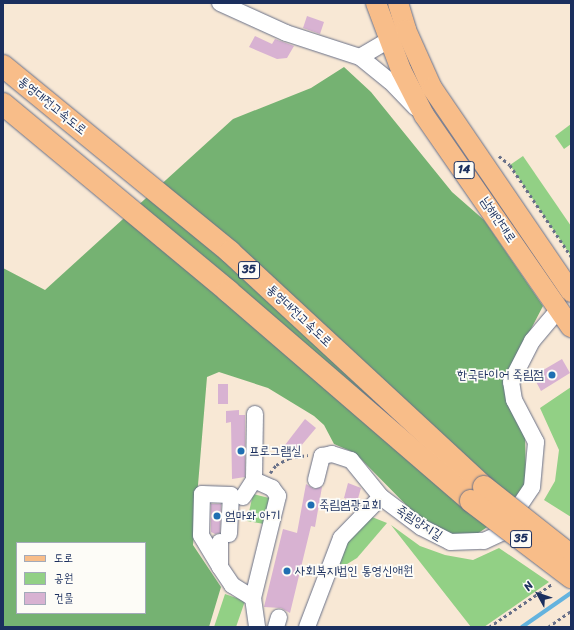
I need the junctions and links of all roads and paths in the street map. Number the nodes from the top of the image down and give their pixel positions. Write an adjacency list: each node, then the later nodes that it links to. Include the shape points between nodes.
1 (220, 3): 6 (street, via 286,33)
2 (376, 3): 5 (main road, 남해안대로 / 14)
3 (398, 3): 4 (main road, 남해안대로 / 14)
4 (406, 30): 5 (street); 12 (main road, 남해안대로 / 14, via 432,88)
5 (389, 40): 6 (street); 9 (main road, 남해안대로 / 14)
6 (360, 57): 9 (street, via 390,81)
7 (3, 66): 19 (highway, 통영대전고속도로 / 35, via 230,252)
8 (3, 104): 19 (highway, 통영대전고속도로 / 35)
9 (424, 116): 13 (main road, 남해안대로 / 14)
10 (510, 165): 11 (path)
11 (571, 256)
12 (571, 292)
13 (559, 309): 14 (main road, 남해안대로 / 14); 21 (street, 죽림양지길, via 532,341 511,382 514,400 536,442 532,487 501,533 484,541 450,542 421,527)
14 (571, 327)
15 (255, 414): 18 (street)
16 (322, 456): 17 (street); 18 (path, via 306,454 289,458 276,465); 21 (street, 죽림양지길, via 332,454 351,460)
17 (316, 480)
18 (258, 482): 20 (street); 25 (street, via 272,488 278,496)
19 (478, 494): 22 (highway, 통영대전고속도로 / 35, bridge); 24 (highway, 통영대전고속도로 / 35, bridge)
20 (243, 497)
21 (381, 497): 28 (street, via 341,538)
22 (571, 556)
23 (220, 567): 23 (street, via 231,495 202,494 200,535); 25 (street, via 232,585)
24 (563, 579): 29 (path)
25 (253, 598): 27 (street)
26 (571, 611): 30 (path)
27 (257, 627)
28 (307, 627)
29 (489, 627)
30 (548, 627)

